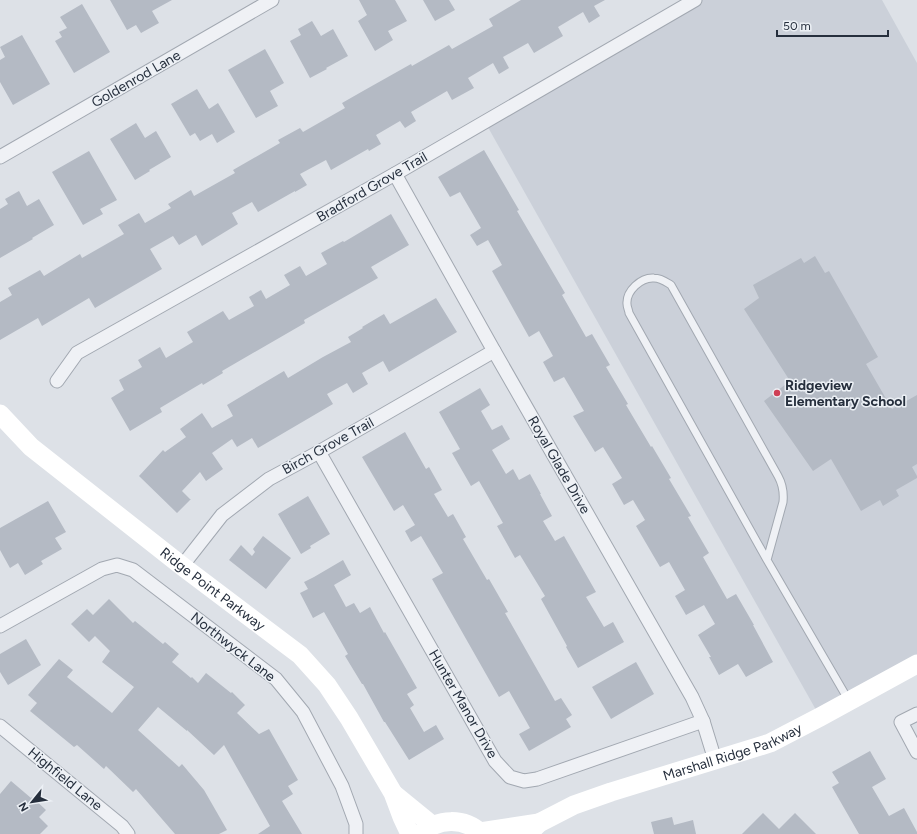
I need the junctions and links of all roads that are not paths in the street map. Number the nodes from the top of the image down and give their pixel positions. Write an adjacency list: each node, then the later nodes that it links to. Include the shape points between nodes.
1 (272, 0): 3 (street, Goldenrod Lane)
2 (695, 0): 4 (street, Bradford Grove Trail)
3 (0, 157)
4 (395, 174): 5 (street, Royal Glade Drive); 6 (street, Bradford Grove Trail, via 78,353)
5 (494, 351): 8 (street, Birch Grove Trail); 15 (street, Royal Glade Drive, via 692,697)
6 (57, 381)
7 (0, 414): 10 (street, Ridge Point Parkway, via 30,447)
8 (319, 452): 10 (street, Birch Grove Trail, via 269,479 222,514); 15 (street, Hunter Manor Drive, via 495,761 510,777 537,779)
9 (767, 560): 9 (lane, via 629,313 629,294 635,285 643,280 652,277 662,279 671,286 782,484 783,502); 13 (lane)
10 (182, 566): 19 (street, Ridge Point Parkway, via 300,655 327,685)
11 (0, 626): 24 (street, Northwyck Lane, via 102,569 117,565 133,570 276,679 303,712 342,786 356,824)
12 (917, 664): 13 (street, Marshall Ridge Parkway)
13 (849, 701): 18 (street, Marshall Ridge Parkway, via 770,743)
14 (917, 714): 17 (street, via 901,722)
15 (703, 721): 18 (street, Royal Glade Drive)
16 (0, 726): 23 (street, Highfield Lane, via 122,826)
17 (917, 752)
18 (715, 760): 20 (street, Marshall Ridge Parkway, via 581,802)
19 (393, 793): 21 (street); 25 (street)
20 (534, 828): 22 (street, Marshall Ridge Parkway)
21 (426, 830): 22 (street, via 446,822 461,822)
22 (481, 833)
23 (128, 834)
24 (356, 834)
25 (410, 834)

